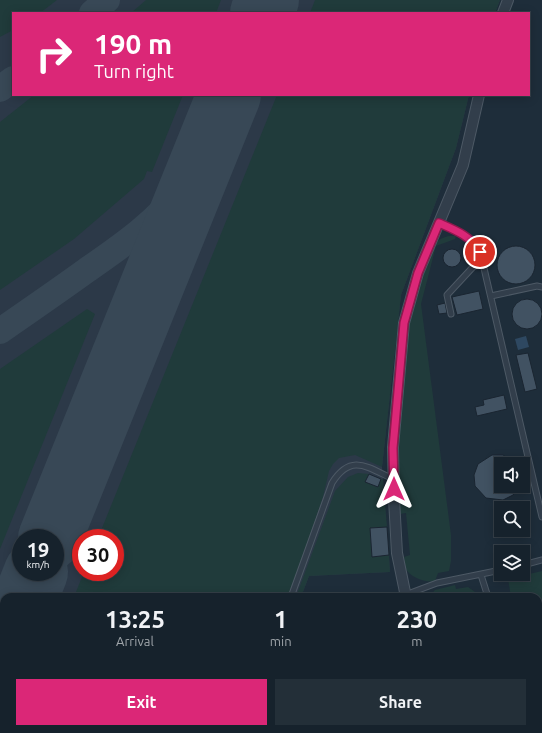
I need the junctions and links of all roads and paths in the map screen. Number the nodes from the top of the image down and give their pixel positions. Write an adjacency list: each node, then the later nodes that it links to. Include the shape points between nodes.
1 (508, 0): 2 (street)
2 (503, 12)
3 (479, 96): 4 (street, via 463,165)
4 (439, 223): 5 (lane, via 459,231 475,243); 9 (street, via 418,273 404,323 393,448)
5 (483, 261): 7 (lane); 8 (lane, via 473,267 447,295)
6 (542, 287): 7 (lane)
7 (491, 296): 10 (lane)
8 (451, 314)
9 (394, 480): 15 (lane, via 358,464 349,466 340,473 332,483); 16 (street, via 397,553)
10 (542, 517)
11 (542, 560): 12 (lane)
12 (530, 563)
13 (494, 572): 14 (lane)
14 (481, 575): 17 (lane, via 437,584); 18 (lane)
15 (292, 593)
16 (405, 593)
17 (414, 593)
18 (487, 593)

